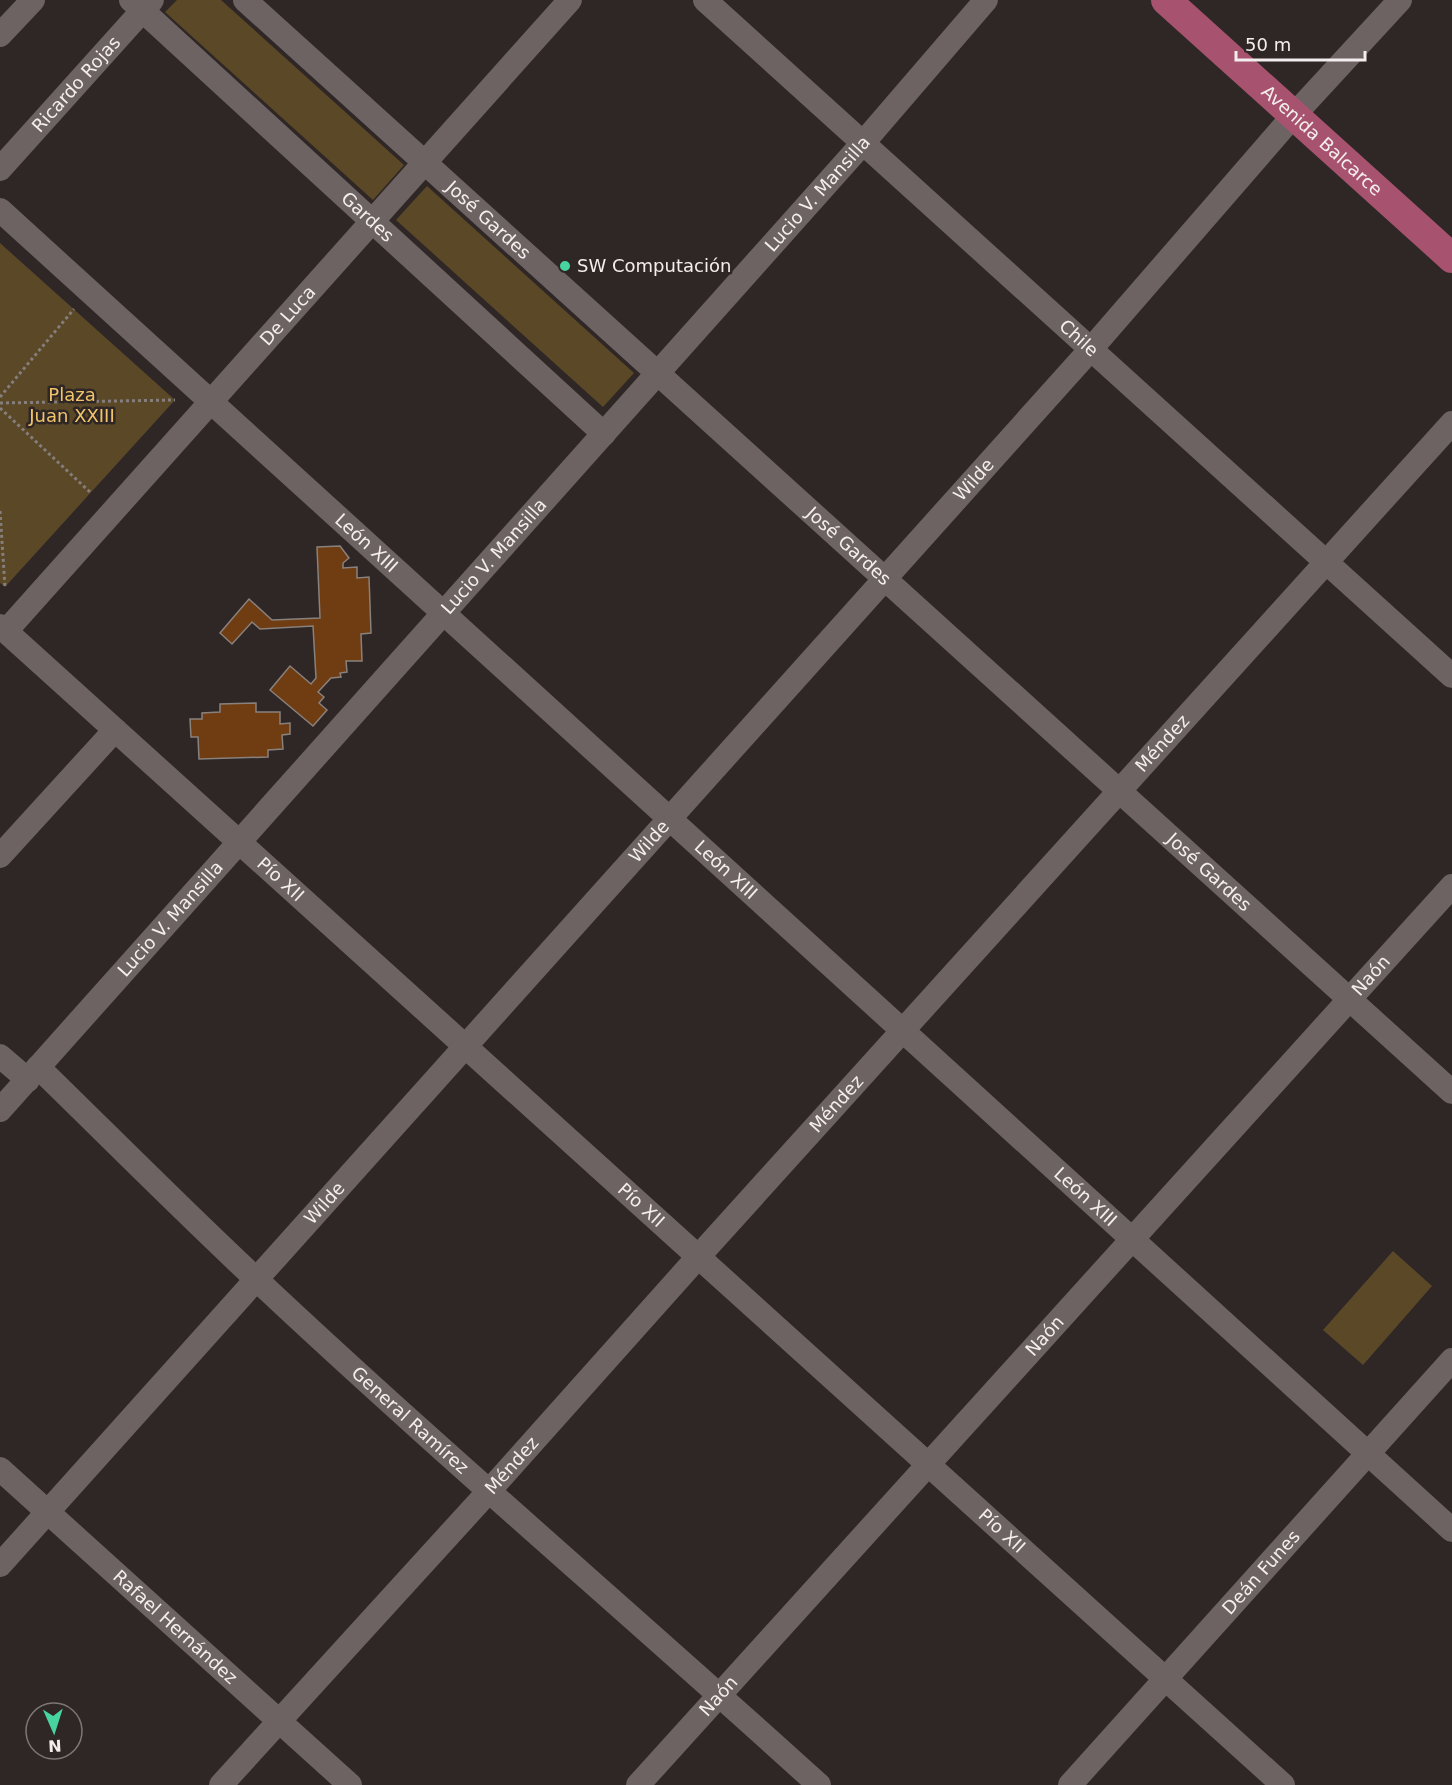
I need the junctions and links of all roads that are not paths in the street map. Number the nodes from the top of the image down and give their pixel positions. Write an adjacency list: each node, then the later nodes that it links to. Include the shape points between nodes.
1 (33, 0): 10 (street)
2 (245, 0): 13 (street, José Gardes)
3 (570, 0): 13 (street, De Luca)
4 (705, 0): 12 (street, Chile)
5 (986, 0): 12 (street, Lucio V. Mansilla)
6 (1166, 0): 11 (main road, Avenida Balcarce)
7 (1190, 0): 11 (main road, Avenida Balcarce)
8 (1400, 0): 11 (street, Wilde)
9 (142, 4): 14 (street, Ricardo Rojas); 16 (street, Gardes)
10 (0, 35)
11 (1299, 109): 17 (main road, Avenida Balcarce); 18 (main road, Avenida Balcarce); 19 (street, Wilde)
12 (863, 143): 19 (street, Chile); 20 (street, Lucio V. Mansilla)
13 (424, 163): 16 (street, De Luca); 20 (street, José Gardes)
14 (0, 169)
15 (0, 210): 21 (street, León XIII)
16 (372, 222): 21 (street, De Luca); 23 (street, Gardes)
17 (1452, 237)
18 (1452, 258)
19 (1091, 350): 24 (street, Chile); 25 (street, Wilde)
20 (658, 374): 23 (street, Lucio V. Mansilla); 25 (street, José Gardes)
21 (211, 401): 26 (street, León XIII); 27 (street, De Luca)
22 (1452, 423): 24 (street, Méndez)
23 (604, 434): 26 (street, Lucio V. Mansilla)
24 (1327, 562): 28 (street, Chile); 30 (street, Méndez)
25 (885, 579): 30 (street, José Gardes); 31 (street, Wilde)
26 (444, 614): 31 (street, León XIII); 32 (street, Lucio V. Mansilla)
27 (3, 629): 29 (street, Pío XII)
28 (1452, 676)
29 (115, 730): 32 (street, Pío XII); 33 (street)
30 (1119, 792): 35 (street, José Gardes); 36 (street, Méndez)
31 (669, 819): 36 (street, León XIII); 37 (street, Wilde)
32 (239, 843): 37 (street, Pío XII); 39 (street, Lucio V. Mansilla)
33 (0, 856)
34 (1452, 886): 35 (street, Naón)
35 (1349, 999): 40 (street, José Gardes); 42 (street, Naón)
36 (902, 1031): 42 (street, León XIII); 43 (street, Méndez)
37 (465, 1047): 43 (street, Pío XII); 44 (street, Wilde)
38 (0, 1056): 39 (street, General Ramírez)
39 (33, 1074): 41 (street, Lucio V. Mansilla); 44 (street, General Ramírez)
40 (1452, 1092)
41 (0, 1110)
42 (1131, 1240): 46 (street, León XIII); 47 (street, Naón)
43 (698, 1257): 47 (street, Pío XII); 49 (street, Méndez)
44 (255, 1279): 49 (street, General Ramírez); 50 (street, Wilde)
45 (1452, 1360): 46 (street, Deán Funes)
46 (1367, 1454): 51 (street, León XIII); 53 (street, Deán Funes)
47 (928, 1464): 53 (street, Pío XII); 54 (street, Naón)
48 (0, 1469): 50 (street, Rafael Hernández)
49 (489, 1491): 54 (street, General Ramírez); 55 (street, Méndez)
50 (47, 1512): 52 (street, Wilde); 55 (street, Rafael Hernández)
51 (1452, 1530)
52 (0, 1565)
53 (1166, 1679): 60 (street, Deán Funes); 61 (street, Pío XII)
54 (720, 1695): 58 (street, Naón); 59 (street, General Ramírez)
55 (279, 1721): 56 (street, Méndez); 57 (street, Rafael Hernández)
56 (221, 1785)
57 (350, 1785)
58 (638, 1785)
59 (819, 1785)
60 (1070, 1785)
61 (1283, 1785)

